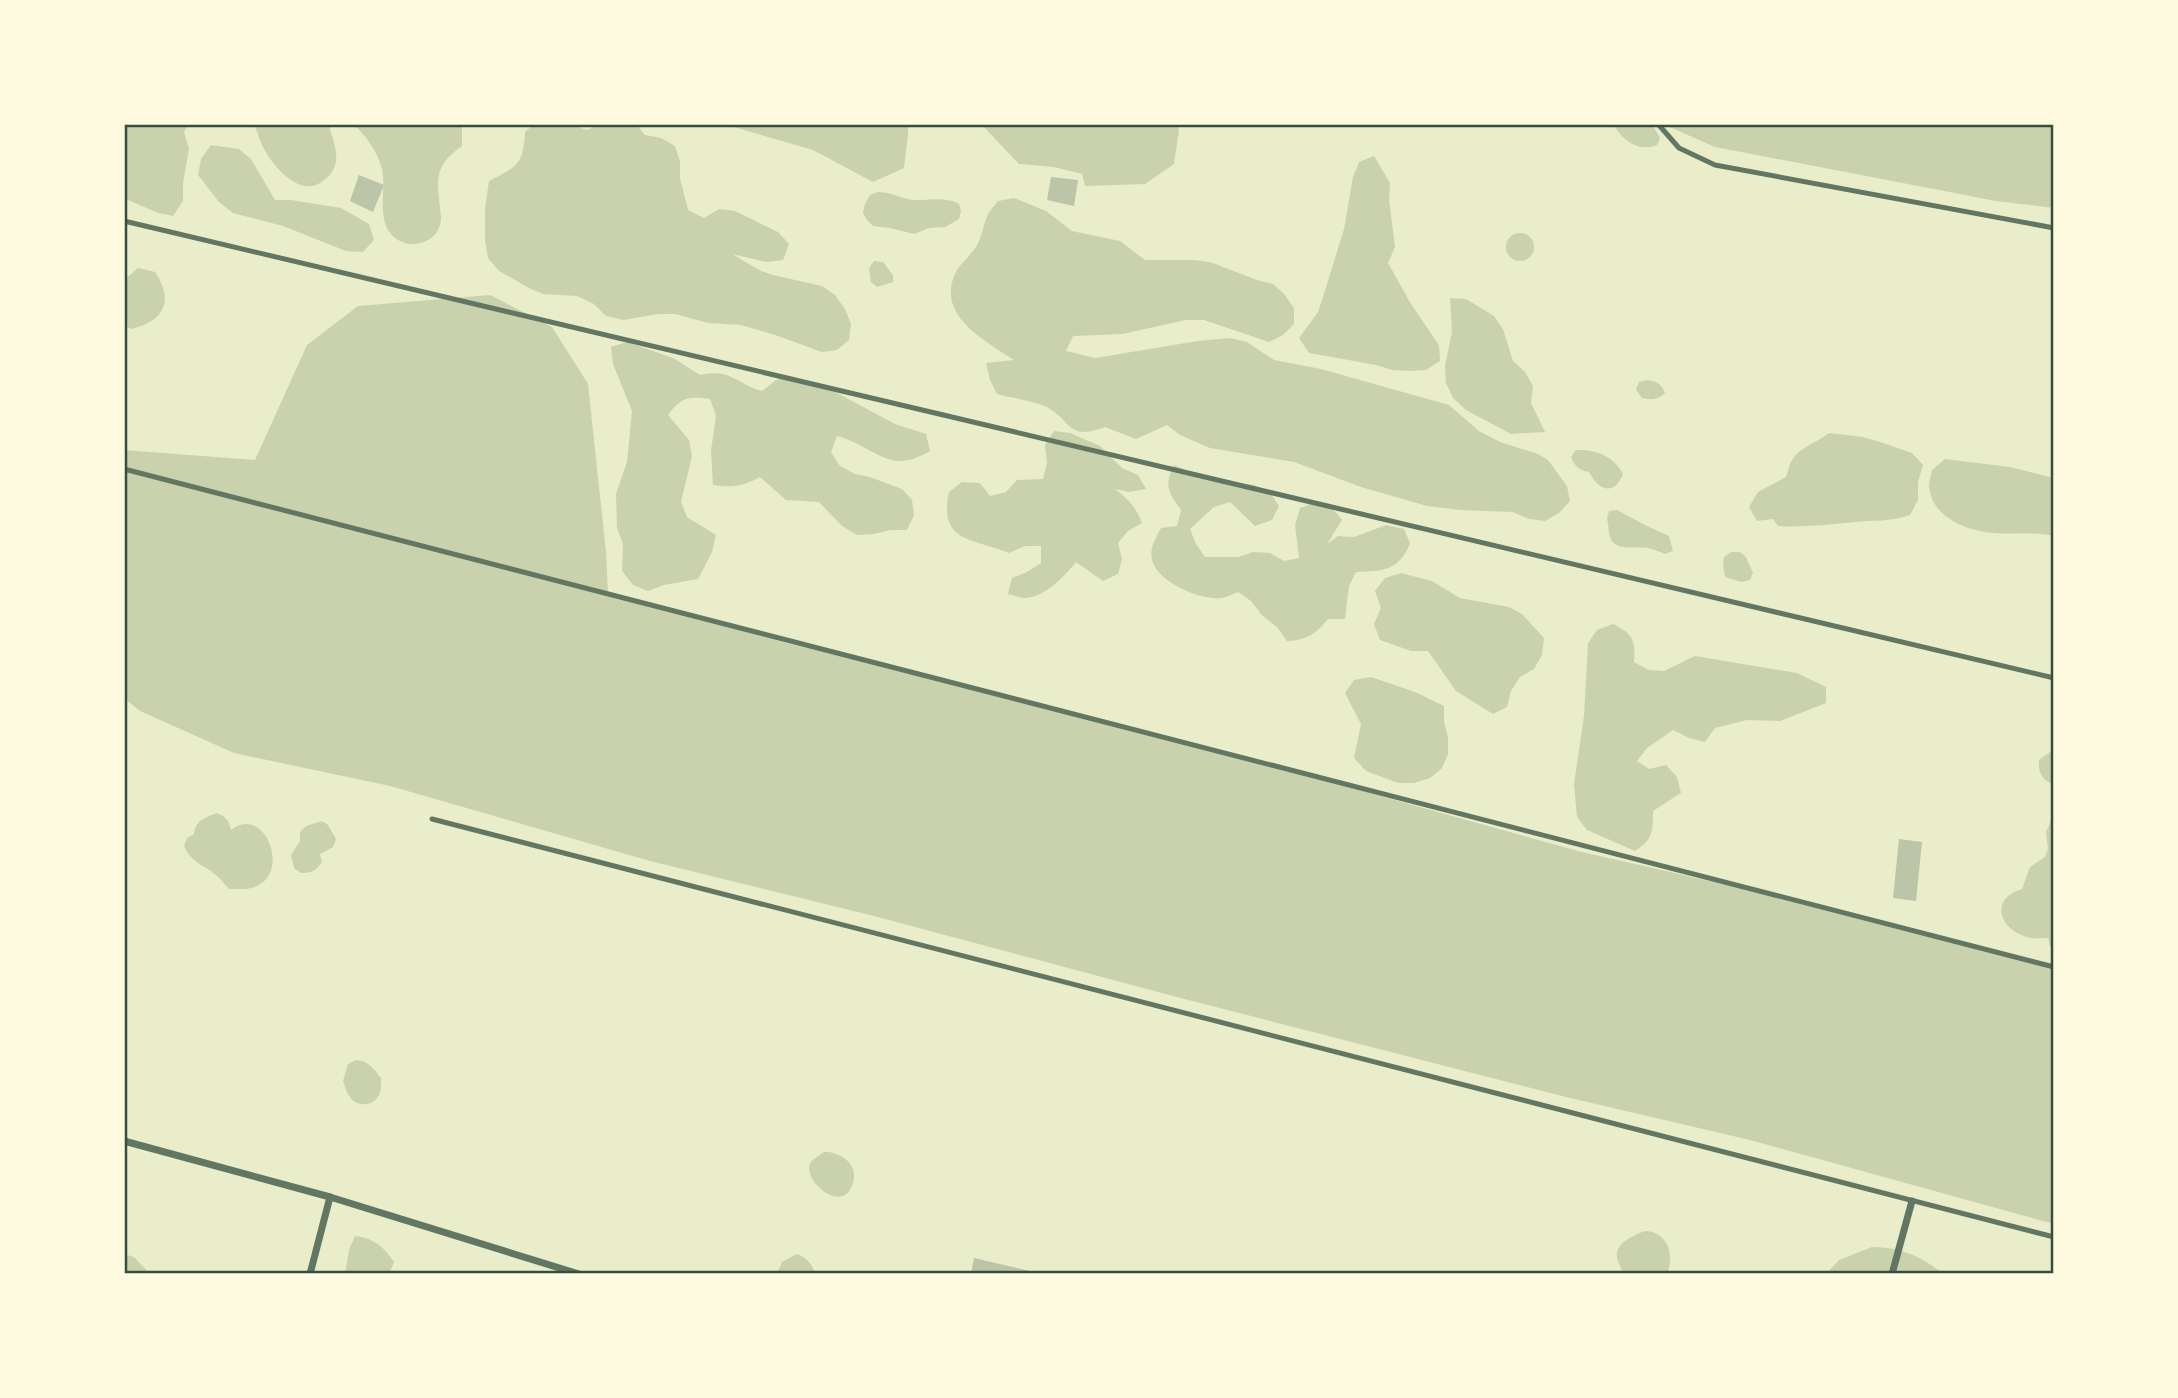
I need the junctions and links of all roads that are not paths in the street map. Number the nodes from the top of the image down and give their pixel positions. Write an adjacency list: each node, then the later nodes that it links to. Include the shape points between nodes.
1 (1658, 124): 3 (lane, via 1679,148 1715,164)
2 (124, 221): 5 (lane)
3 (2054, 228)
4 (124, 469): 7 (lane)
5 (2054, 678)
6 (432, 819): 10 (lane)
7 (2054, 967)
8 (124, 1141): 9 (street)
9 (330, 1197): 12 (street); 13 (street)
10 (1912, 1201): 11 (lane); 14 (street)
11 (2054, 1237)
12 (310, 1274)
13 (579, 1274)
14 (1892, 1274)

